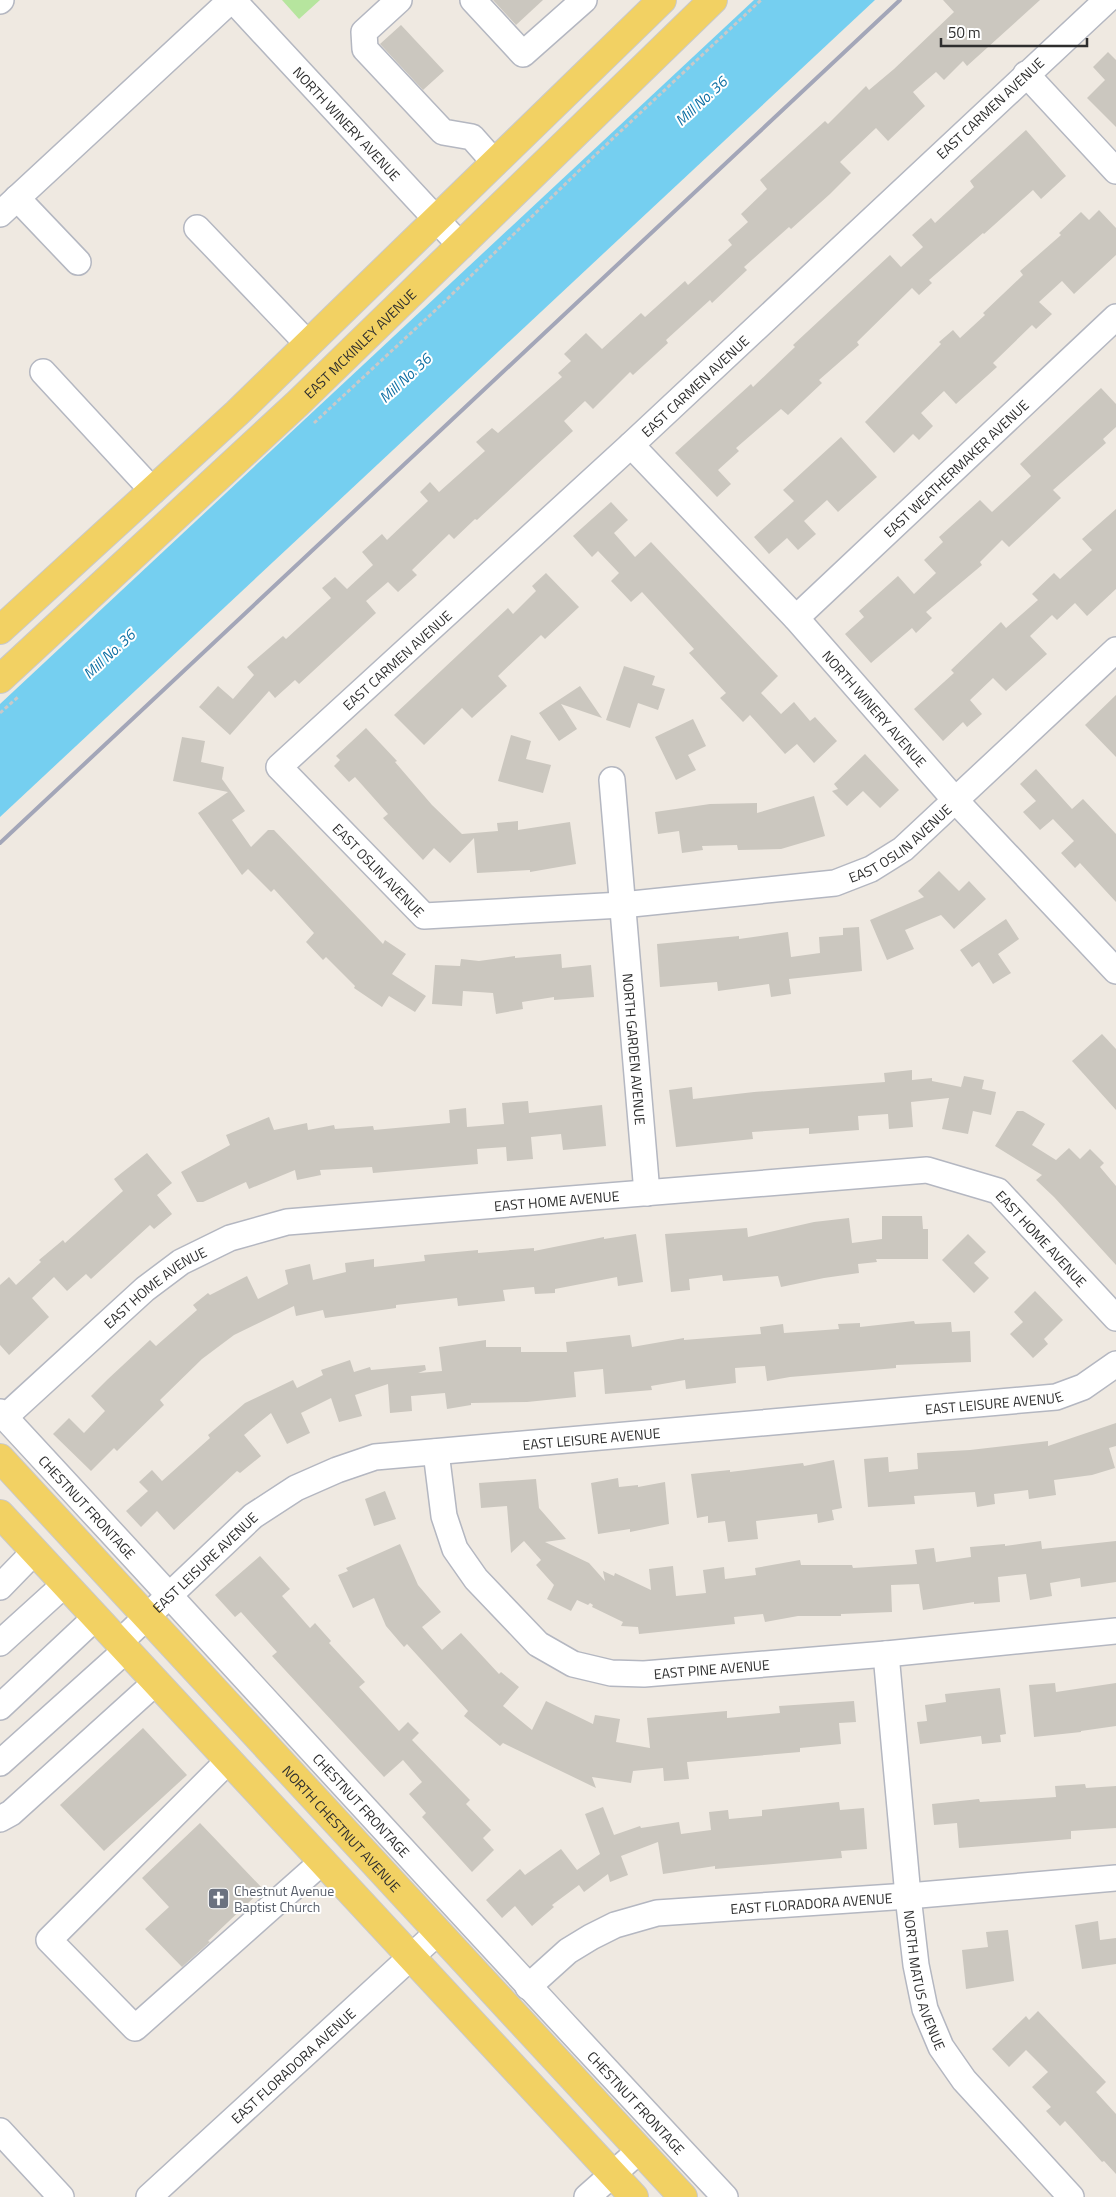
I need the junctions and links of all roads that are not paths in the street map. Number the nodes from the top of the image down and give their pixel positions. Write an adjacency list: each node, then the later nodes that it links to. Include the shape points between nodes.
1 (232, 0): 11 (street); 12 (street, NORTH WINERY AVENUE)
2 (399, 0): 9 (street, via 364,32 365,49 443,132 472,137)
3 (473, 0): 4 (street, via 523,54)
4 (584, 0)
5 (662, 0): 9 (main road)
6 (713, 0): 14 (main road, EAST MCKINLEY AVENUE)
7 (1107, 0): 8 (street, EAST CARMEN AVENUE)
8 (1026, 74): 10 (street); 19 (street, EAST CARMEN AVENUE)
9 (495, 163): 12 (main road)
10 (1116, 171)
11 (9, 206): 15 (street)
12 (437, 220): 14 (street, NORTH WINERY AVENUE); 17 (main road)
13 (197, 228): 17 (street)
14 (461, 246): 25 (main road, EAST MCKINLEY AVENUE)
15 (78, 262)
16 (1116, 317): 21 (street, EAST WEATHERMAKER AVENUE)
17 (308, 344): 20 (main road)
18 (43, 372): 20 (street)
19 (631, 446): 21 (street, NORTH WINERY AVENUE); 26 (street, EAST CARMEN AVENUE)
20 (153, 490): 22 (main road)
21 (796, 618): 28 (street, NORTH WINERY AVENUE)
22 (3, 621): 24 (main road, via 12,630)
23 (1116, 650): 28 (street, EAST OSLIN AVENUE)
24 (0, 653)
25 (11, 686)
26 (279, 767): 29 (street, EAST OSLIN AVENUE, via 424,916)
27 (612, 780): 29 (street)
28 (956, 801): 29 (street, EAST OSLIN AVENUE, via 903,849 871,869 835,883); 30 (street, NORTH WINERY AVENUE)
29 (622, 905): 31 (street, NORTH GARDEN AVENUE)
30 (1116, 971)
31 (647, 1192): 32 (street, EAST HOME AVENUE, via 927,1170 998,1191); 34 (street, EAST HOME AVENUE, via 287,1222 230,1238 181,1262 144,1290)
32 (1116, 1318)
33 (1116, 1364): 35 (street, EAST LEISURE AVENUE, via 1083,1387 1056,1397)
34 (2, 1414): 41 (street, CHESTNUT FRONTAGE)
35 (436, 1452): 41 (street, EAST LEISURE AVENUE, via 375,1457 296,1488 253,1516); 47 (street, EAST PINE AVENUE, via 444,1516 455,1549 476,1579 538,1644 573,1664 611,1673 644,1674)
36 (0, 1458): 43 (main road, NORTH CHESTNUT AVENUE)
37 (0, 1514): 38 (main road)
38 (35, 1551): 39 (main road); 40 (street)
39 (65, 1584): 42 (main road); 45 (street)
40 (0, 1587)
41 (170, 1594): 43 (street, EAST LEISURE AVENUE); 60 (street, CHESTNUT FRONTAGE)
42 (96, 1617): 46 (main road); 49 (street)
43 (145, 1617): 46 (street, EAST LEISURE AVENUE); 58 (main road, NORTH CHESTNUT AVENUE)
44 (1116, 1631): 47 (street, EAST PINE AVENUE)
45 (0, 1643)
46 (122, 1646): 48 (main road); 51 (street, EAST LEISURE AVENUE)
47 (886, 1654): 57 (street, NORTH MATUS AVENUE)
48 (156, 1682): 52 (main road); 54 (street, via 11,1813)
49 (0, 1707)
50 (0, 1717): 51 (street)
51 (23, 1742): 53 (street, EAST LEISURE AVENUE)
52 (229, 1760): 55 (main road); 55 (street, via 49,1940 135,2028)
53 (0, 1763)
54 (0, 1819)
55 (323, 1862): 59 (main road)
56 (1116, 1878): 57 (street, EAST FLORADORA AVENUE)
57 (908, 1896): 60 (street, EAST FLORADORA AVENUE, via 657,1913 615,1925 591,1937 568,1951); 70 (street, NORTH MATUS AVENUE, via 916,1966 925,2009 941,2046 964,2080)
58 (437, 1933): 59 (street, EAST FLORADORA AVENUE); 62 (main road, NORTH CHESTNUT AVENUE)
59 (411, 1956): 63 (main road); 65 (street, EAST FLORADORA AVENUE)
60 (528, 1987): 69 (street, CHESTNUT FRONTAGE)
61 (0, 2131): 64 (street)
62 (640, 2150): 63 (street); 68 (main road, NORTH CHESTNUT AVENUE)
63 (613, 2174): 66 (street); 67 (main road)
64 (61, 2197)
65 (149, 2197)
66 (587, 2197)
67 (634, 2197)
68 (683, 2197)
69 (725, 2197)
70 (1071, 2197)

